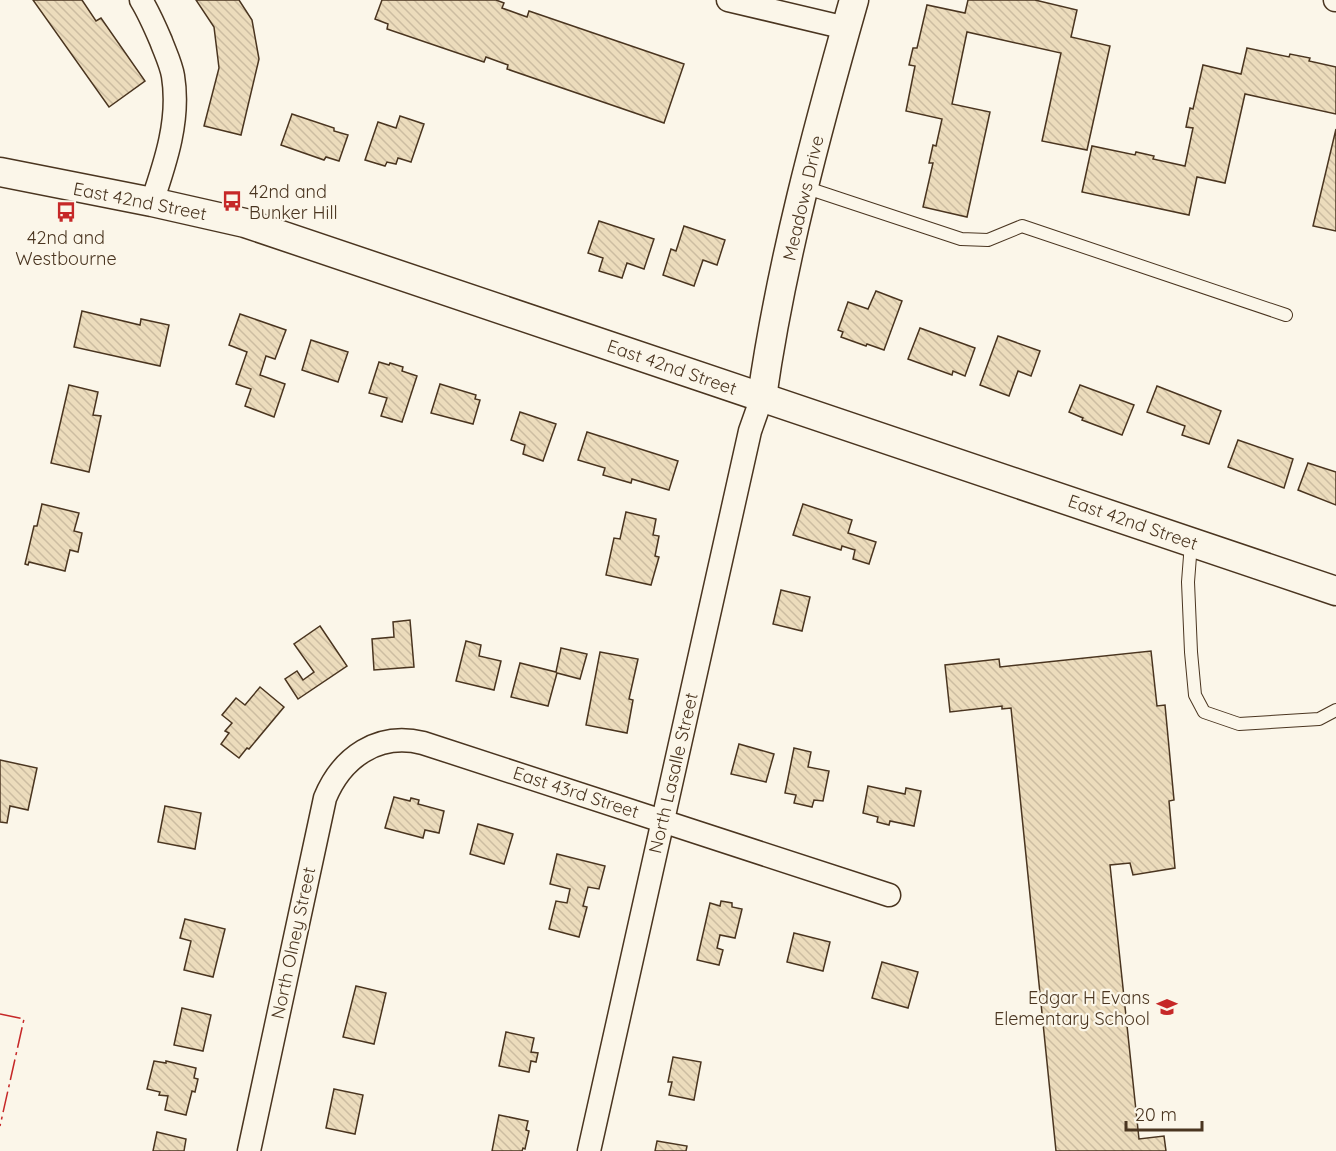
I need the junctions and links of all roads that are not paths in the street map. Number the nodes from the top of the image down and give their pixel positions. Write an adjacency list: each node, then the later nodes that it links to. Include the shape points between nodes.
1 (141, 0): 7 (street, via 169,63 174,86 169,148)
2 (728, 0): 4 (street)
3 (854, 0): 4 (street, Meadows Drive)
4 (846, 28): 6 (street, Meadows Drive)
5 (0, 172): 7 (street, East 42nd Street)
6 (804, 187): 8 (lane, via 961,239 988,240 1022,226); 9 (street, Meadows Drive)
7 (152, 202): 9 (street, East 42nd Street, via 245,223)
8 (1286, 315)
9 (762, 397): 10 (street, East 42nd Street); 14 (street, North Lasalle Street, via 750,432)
10 (1191, 542): 11 (street, East 42nd Street); 12 (lane, via 1191,652 1195,695 1204,712 1239,724 1319,719)
11 (1336, 591)
12 (1336, 710)
13 (364, 750): 14 (street, East 43rd Street, via 390,741 417,741); 16 (street, North Olney Street, via 334,778 325,798)
14 (663, 820): 15 (street, East 43rd Street); 17 (street, North Lasalle Street)
15 (889, 895)
16 (249, 1151)
17 (589, 1151)

